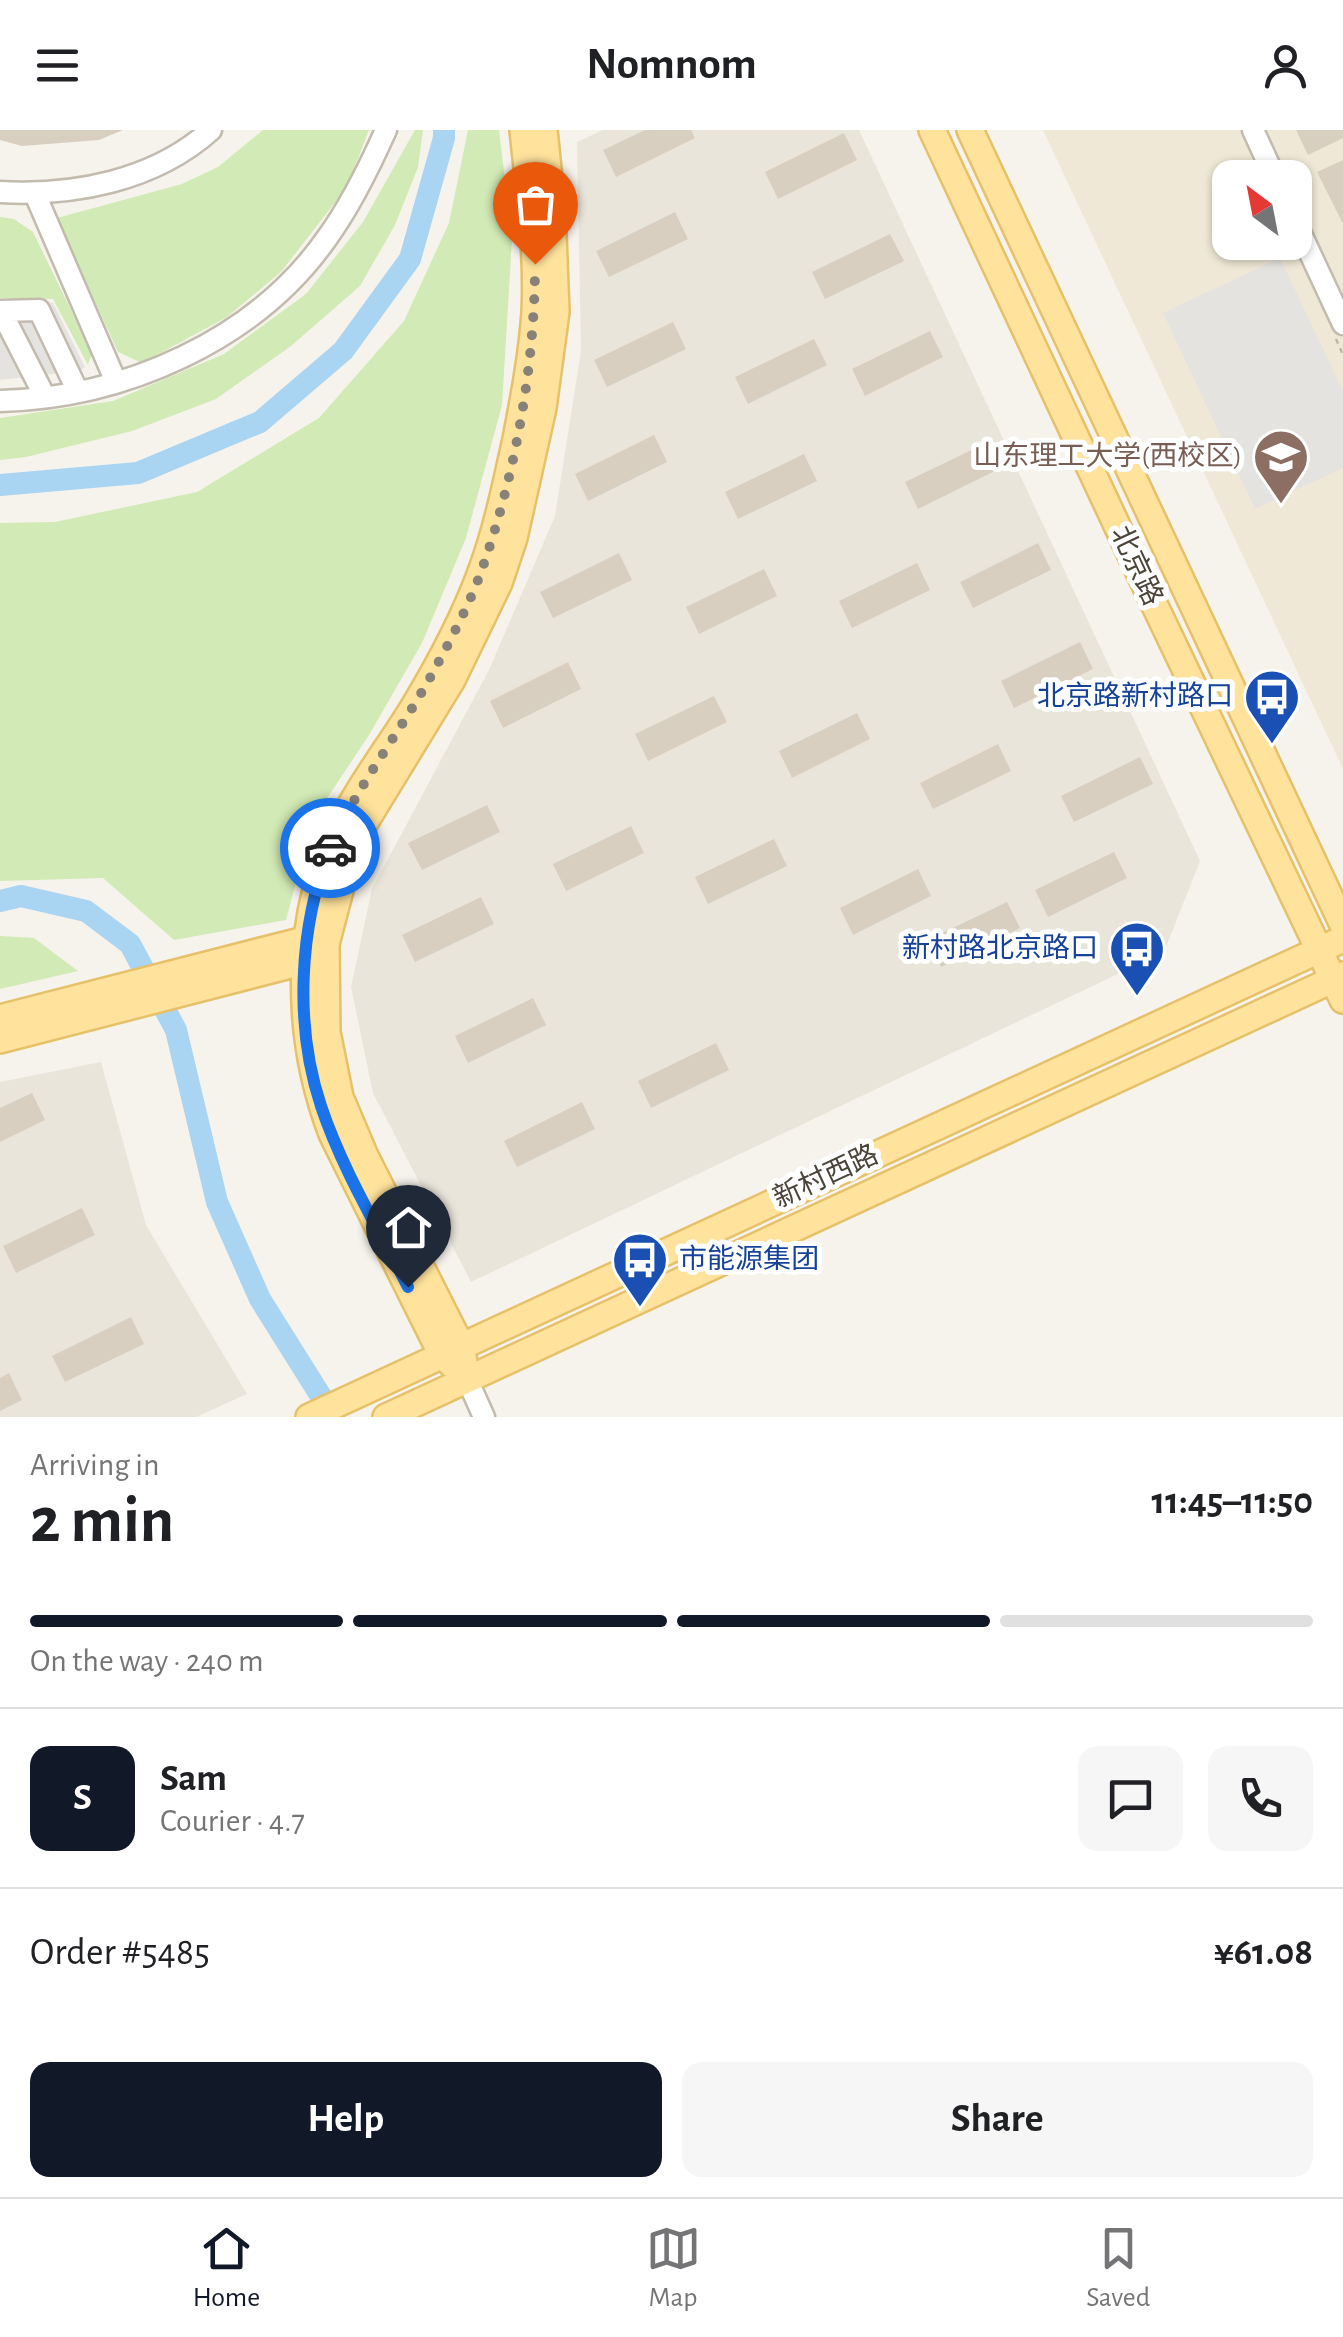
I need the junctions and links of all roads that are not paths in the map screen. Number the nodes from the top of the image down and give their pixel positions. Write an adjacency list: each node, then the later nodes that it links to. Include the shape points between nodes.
1 (211, 130): 10 (street, via 118,181)
2 (386, 130): 14 (street, via 326,240 262,309 179,358)
3 (523, 130): 20 (main road, via 535,312 523,404 494,532 434,670 342,820 318,886)
4 (544, 130): 20 (main road, via 556,312 514,538 452,680 361,830)
5 (932, 130): 21 (main road, 北京路)
6 (970, 130): 18 (main road, 北京路)
7 (1253, 130): 8 (street)
8 (1267, 160)
9 (0, 192): 10 (street)
10 (35, 194): 14 (street)
11 (1312, 257): 13 (street)
12 (0, 310): 15 (street, via 39,310); 17 (street)
13 (1343, 324)
14 (116, 382): 15 (street)
15 (78, 392): 17 (street)
16 (2, 397): 17 (street)
17 (45, 397)
18 (1343, 925)
19 (1343, 939): 21 (main road, 新村西路)
20 (313, 948): 23 (main road); 26 (main road, via 304,994 320,1104 346,1165)
21 (1319, 950): 22 (main road, 北京路); 26 (main road, 新村西路)
22 (1340, 985): 27 (main road, 新村西路)
23 (118, 999): 24 (main road); 25 (main road)
24 (0, 1018)
25 (0, 1040)
26 (451, 1350): 27 (main road); 29 (main road, 新村西路)
27 (467, 1380): 28 (main road, 新村西路); 30 (street)
28 (396, 1412)
29 (309, 1417)
30 (484, 1417)

